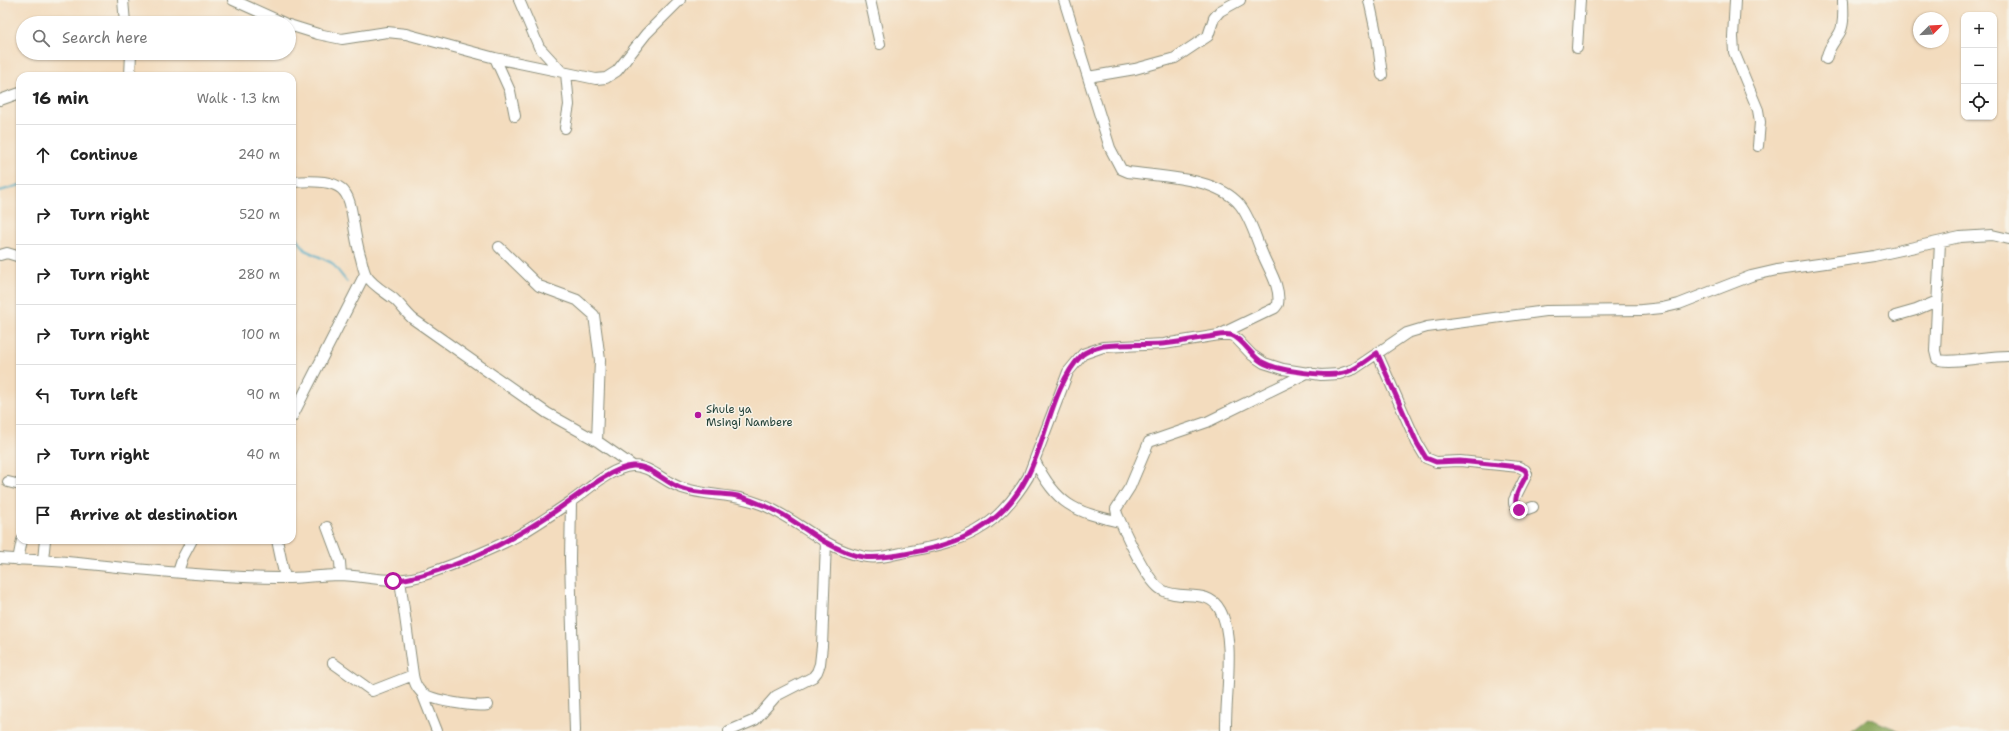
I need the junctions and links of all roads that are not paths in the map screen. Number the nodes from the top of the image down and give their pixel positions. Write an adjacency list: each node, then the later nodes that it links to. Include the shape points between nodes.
1 (123, 0): 12 (street)
2 (233, 0): 13 (street)
3 (519, 0): 21 (street, via 539,47)
4 (680, 0): 21 (street, via 646,34 612,75 596,79)
5 (870, 0): 15 (street)
6 (1064, 0): 23 (street)
7 (1240, 0): 23 (street, via 1220,11 1214,18 1208,36 1175,58 1135,69)
8 (1368, 0): 22 (street)
9 (1580, 0): 16 (street)
10 (1735, 0): 28 (street, via 1734,52 1758,110)
11 (1843, 0): 18 (street, via 1843,25 1830,45)
12 (124, 16)
13 (268, 16)
14 (296, 27): 17 (street, via 342,39 387,32 406,34)
15 (880, 44)
16 (1577, 48)
17 (495, 58): 21 (street); 26 (street, via 510,92)
18 (1826, 59)
19 (131, 60): 20 (street)
20 (130, 72)
21 (564, 73): 27 (street, via 570,105)
22 (1382, 74)
23 (1088, 77): 38 (street, via 1110,148 1121,169 1186,179 1217,188 1238,204 1248,218 1276,286 1278,304 1275,308)
24 (16, 94): 25 (street)
25 (0, 100)
26 (516, 116)
27 (565, 128)
28 (1758, 146)
29 (296, 182): 35 (street, via 324,180 344,189)
30 (2009, 239): 31 (street, via 1979,234)
31 (1940, 242): 36 (street); 39 (street, via 1874,256 1762,273 1666,307 1642,310 1546,311 1427,327 1407,333)
32 (499, 247): 43 (street, via 539,286 577,300 594,315 600,360)
33 (0, 254): 34 (street)
34 (16, 256)
35 (365, 274): 42 (street); 43 (street, via 417,322 547,413)
36 (1937, 301): 37 (street); 40 (street, via 1937,359 1945,362)
37 (1895, 316)
38 (1219, 335): 41 (street, via 1235,337 1264,363 1283,369); 44 (street, via 1164,344 1103,346 1087,351 1068,372)
39 (1377, 353): 41 (street, via 1354,370 1321,375); 49 (street, via 1426,458 1430,461 1460,461 1519,467 1527,474 1514,504 1522,511)
40 (2009, 356)
41 (1309, 372): 50 (street, via 1207,422 1148,442 1130,487 1116,509)
42 (296, 407)
43 (597, 441): 45 (street)
44 (1035, 461): 50 (street, via 1046,482 1064,502 1094,517); 52 (street, via 1020,489 1008,504 984,528 974,534 940,546 875,557 862,557)
45 (633, 466): 48 (street, via 617,470); 52 (street, via 644,467 682,488 734,495 763,504)
46 (8, 482): 47 (street)
47 (16, 484)
48 (571, 502): 63 (street, via 519,535 491,549 424,575); 69 (street, via 570,567)
49 (1533, 507)
50 (1120, 522): 71 (street, via 1142,565 1161,589 1175,594 1208,598 1221,610 1228,652)
51 (327, 527): 61 (street, via 340,562)
52 (826, 542): 70 (street, via 822,646 817,672 813,677 776,696 755,720)
53 (21, 544): 58 (street)
54 (45, 544): 59 (street)
55 (190, 544): 60 (street)
56 (278, 544): 62 (street)
57 (0, 558): 58 (street)
58 (18, 560): 59 (street)
59 (43, 560): 60 (street)
60 (178, 572): 62 (street)
61 (341, 575): 62 (street); 63 (street, via 384,581)
62 (285, 578)
63 (400, 580): 65 (street)
64 (333, 663): 65 (street, via 372,691)
65 (413, 675): 66 (street)
66 (422, 693): 67 (street, via 464,705); 68 (street)
67 (488, 705)
68 (437, 731)
69 (575, 731)
70 (729, 731)
71 (1226, 731)

